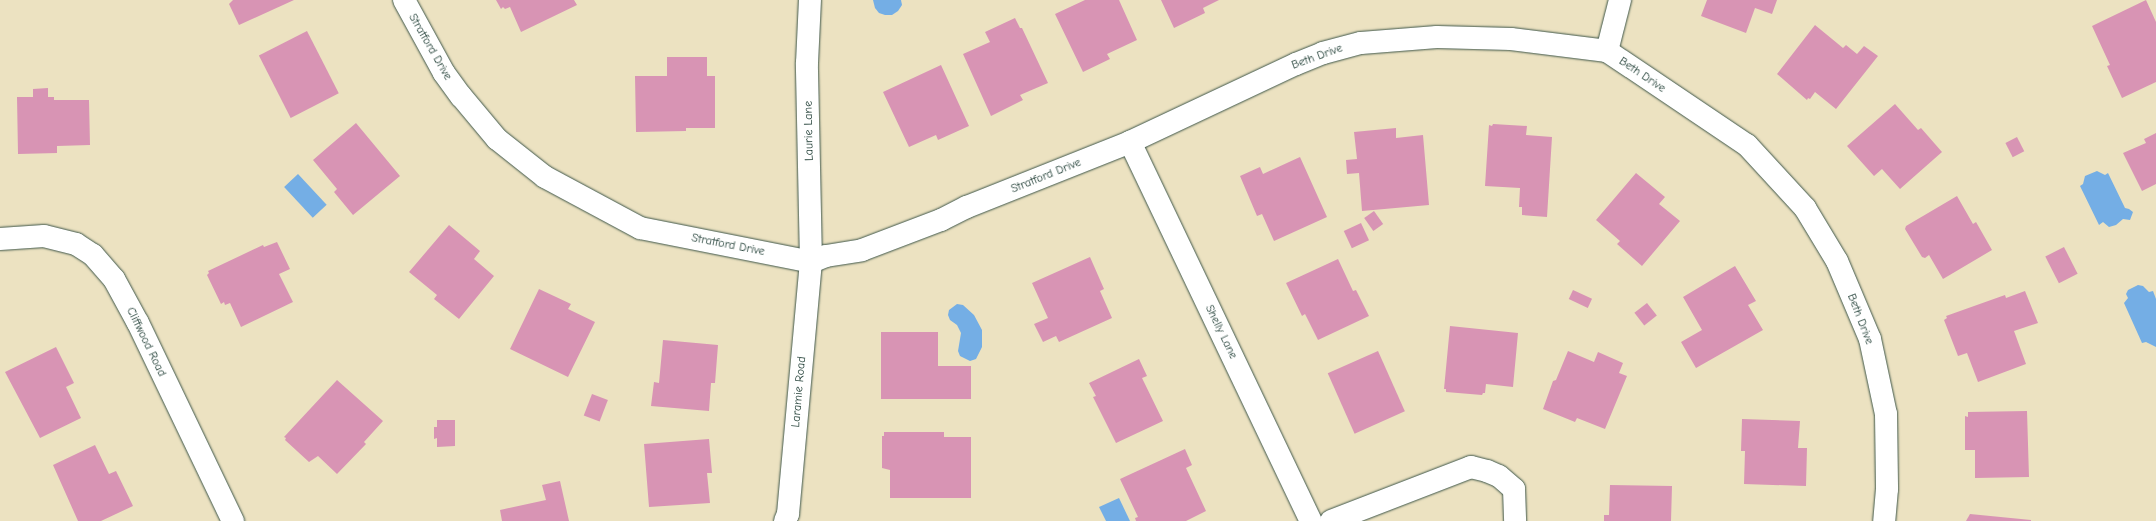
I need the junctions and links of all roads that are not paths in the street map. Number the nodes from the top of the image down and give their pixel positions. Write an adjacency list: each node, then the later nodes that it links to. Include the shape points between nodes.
1 (404, 0): 7 (street, Stratford Drive, via 440,67 461,96 497,139 545,177 640,228)
2 (810, 0): 7 (street, Laurie Lane, via 808,63)
3 (1620, 0): 4 (street)
4 (1607, 51): 5 (street, Beth Drive, via 1512,39 1437,37 1361,42 1296,64); 13 (street, Beth Drive, via 1747,145 1805,208 1837,261 1870,339 1886,414 1887,489)
5 (1130, 142): 7 (street, Stratford Drive, via 862,250 826,256); 10 (street, Shelly Lane)
6 (1, 239): 8 (street, Cliffwood Road, via 44,236 76,244 93,255 114,279)
7 (811, 262): 9 (street, Laramie Road, via 788,514)
8 (232, 521)
9 (785, 521)
10 (1312, 521)
11 (1331, 521): 12 (street, via 1471,467 1500,476 1514,489)
12 (1515, 521)
13 (1884, 521)

